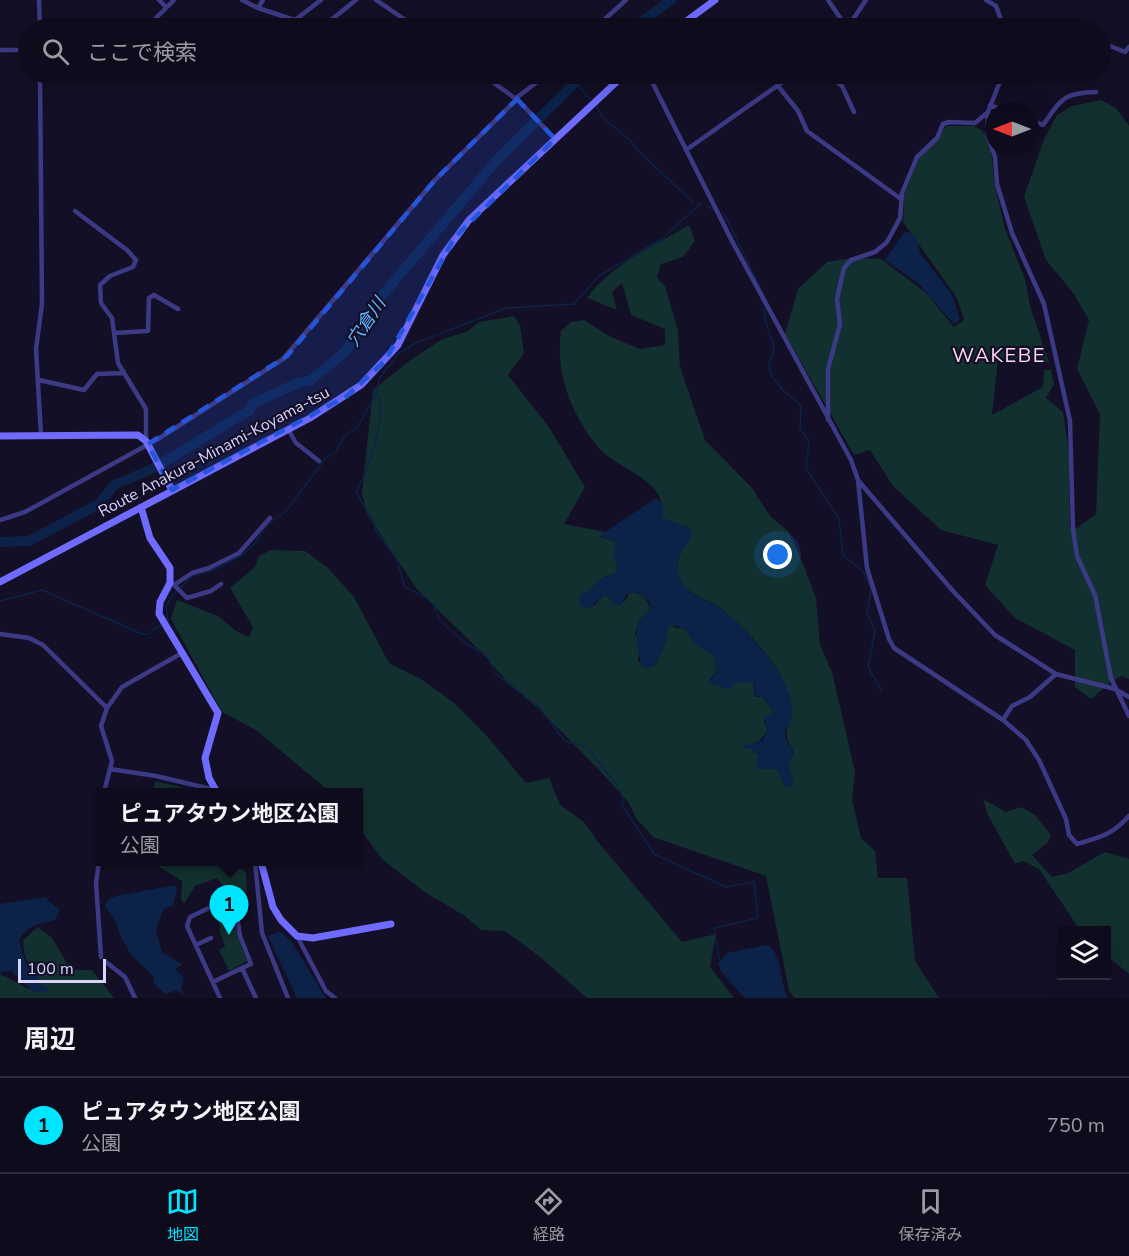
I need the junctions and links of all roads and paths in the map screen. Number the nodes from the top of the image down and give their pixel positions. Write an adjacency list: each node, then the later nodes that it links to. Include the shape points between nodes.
1 (39, 0): 17 (street)
2 (159, 0): 15 (street)
3 (174, 0): 15 (street)
4 (242, 0): 16 (street)
5 (263, 0): 16 (street)
6 (321, 0): 20 (street)
7 (356, 0): 21 (street)
8 (375, 0): 14 (street)
9 (626, 0): 23 (street)
10 (715, 0): 24 (main road)
11 (828, 0): 25 (street)
12 (866, 0): 26 (street)
13 (986, 0): 27 (street, via 996,6)
14 (382, 2): 22 (street)
15 (166, 8): 18 (street)
16 (258, 8): 19 (street)
17 (40, 18)
18 (156, 18)
19 (289, 18)
20 (298, 18)
21 (333, 18)
22 (404, 18)
23 (606, 18)
24 (691, 18)
25 (840, 18)
26 (854, 18)
27 (1000, 18)
28 (1111, 46): 29 (street, via 1125,52)
29 (1129, 47)
30 (0, 50): 31 (street)
31 (18, 50)
32 (40, 84): 55 (street, via 42,304 36,350)
33 (495, 84): 42 (street)
34 (536, 84): 42 (street)
35 (614, 84): 47 (main road, Route Anakura-Minami-Koyama-tsu)
36 (653, 84): 48 (street)
37 (781, 84): 40 (street)
38 (840, 84): 44 (street)
39 (999, 84): 43 (street)
40 (778, 86): 48 (street); 50 (street, via 798,111 807,131)
41 (1096, 92): 46 (street, via 1066,97 1043,125)
42 (517, 99): 47 (street); 60 (street, via 440,174 283,359)
43 (991, 102)
44 (854, 112)
45 (985, 115): 50 (street, via 975,123 943,124 937,138 917,158)
46 (1039, 123)
47 (553, 137): 57 (main road, Route Anakura-Minami-Koyama-tsu, via 455,237 404,334 385,361 347,396)
48 (686, 150): 56 (street)
49 (995, 156): 73 (street, via 997,184 1020,255 1044,304 1070,421 1075,546 1095,595)
50 (901, 199): 56 (street, via 900,219 888,242 851,260 844,268 837,299 840,324 828,369)
51 (75, 211): 53 (street, via 136,260 134,267 110,276 100,285 101,303 112,318)
52 (178, 309): 53 (street, via 154,295 149,298 148,330)
53 (114, 333): 54 (street, via 116,355)
54 (124, 373): 55 (street, via 97,374 84,390); 60 (street, via 144,405)
55 (39, 380): 58 (street)
56 (828, 421): 62 (street)
57 (288, 429): 61 (street, via 296,443); 63 (main road, Route Anakura-Minami-Koyama-tsu)
58 (42, 435): 59 (main road); 60 (main road, via 134,435)
59 (0, 436)
60 (147, 444): 63 (main road); 66 (street, via 25,512)
61 (319, 461)
62 (858, 480): 72 (street, via 974,615 995,635); 77 (street, via 867,568 894,648)
63 (171, 488): 64 (main road, Route Anakura-Minami-Koyama-tsu)
64 (141, 507): 67 (main road, Route Anakura-Minami-Koyama-tsu); 69 (main road, via 150,538 170,568)
65 (270, 518): 69 (street, via 239,552 192,573)
66 (0, 520)
67 (0, 582)
68 (221, 584): 69 (street, via 190,598)
69 (175, 586): 71 (main road, via 160,602 159,614)
70 (0, 634): 75 (street, via 29,638 43,645)
71 (182, 653): 75 (street, via 122,687); 81 (main road, via 218,713 205,758)
72 (1056, 674): 73 (street); 77 (street, via 1030,697 1012,706)
73 (1115, 689): 74 (street); 76 (street)
74 (1129, 697)
75 (107, 708): 78 (street, via 101,726 112,761)
76 (1129, 716)
77 (1004, 720): 82 (street, via 1026,740 1039,760 1066,819 1069,835 1077,844 1107,835 1123,826)
78 (110, 769): 79 (street); 80 (street)
79 (105, 788)
80 (204, 788)
81 (215, 788)
82 (1129, 816)
83 (98, 866): 90 (street)
84 (255, 866): 97 (street, via 262,933)
85 (262, 866): 87 (main road, via 273,907)
86 (391, 924): 87 (main road, via 313,938)
87 (297, 936): 98 (street, via 326,991)
88 (211, 938): 89 (street)
89 (196, 945): 92 (street, via 187,926 190,917 228,899 235,903 240,936 251,964); 93 (street)
90 (101, 957)
91 (106, 962): 94 (street, via 125,977)
92 (242, 968): 93 (street); 96 (street)
93 (213, 982): 95 (street)
94 (135, 998)
95 (220, 998)
96 (256, 998)
97 (288, 998)
98 (335, 998)

